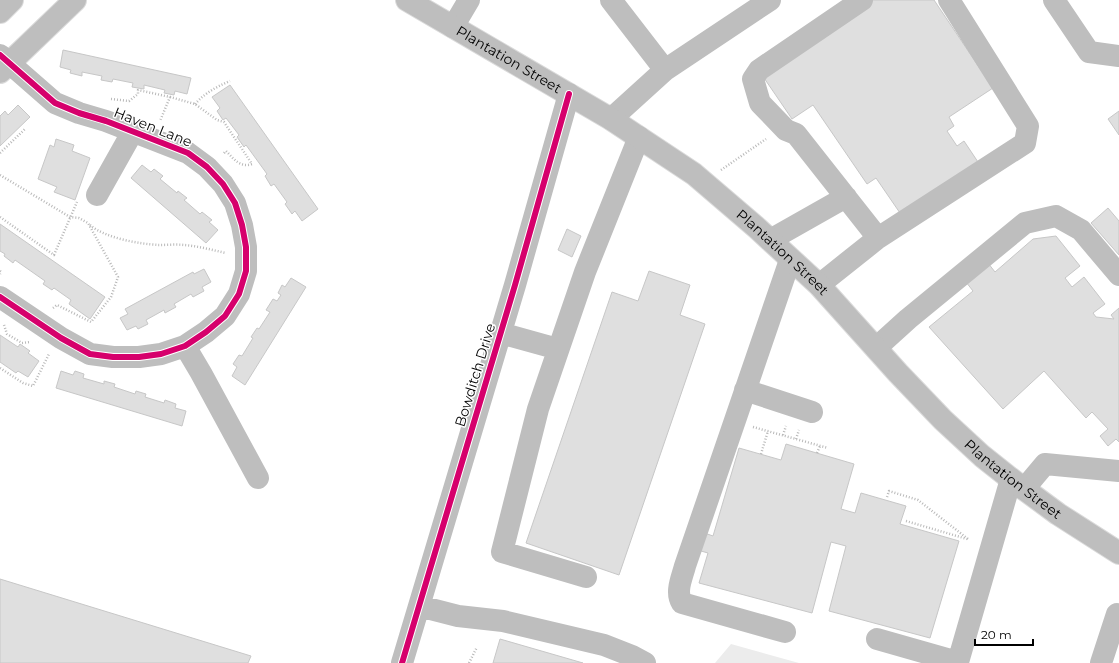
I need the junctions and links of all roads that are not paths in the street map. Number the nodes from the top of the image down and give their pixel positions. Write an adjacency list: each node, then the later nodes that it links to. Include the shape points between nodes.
1 (12, 0): 10 (street)
2 (75, 0): 13 (street)
3 (407, 0): 11 (street, Plantation Street)
4 (469, 0): 11 (street)
5 (611, 0): 14 (street)
6 (770, 0): 14 (street)
7 (862, 0): 20 (street, via 759,70 753,79 760,103 786,130 796,134)
8 (948, 0): 21 (street, via 1028,126 1025,143)
9 (1054, 0): 12 (street, via 1089,52)
10 (0, 12)
11 (453, 27): 15 (street, Plantation Street)
12 (1119, 56)
13 (3, 63): 17 (street, Haven Lane, via 55,103)
14 (665, 70): 16 (street)
15 (569, 94): 16 (street, Plantation Street); 27 (street, Bowditch Drive)
16 (611, 119): 18 (street, Plantation Street)
17 (143, 135): 19 (street); 28 (street, Haven Lane, via 188,152 207,167 223,184 235,203 242,225 246,247 246,271 239,294 225,316)
18 (639, 137): 22 (street, Plantation Street, via 694,174); 30 (street, via 584,272)
19 (97, 195)
20 (846, 197): 21 (street); 22 (street)
21 (878, 238): 25 (street)
22 (770, 240): 23 (street, Plantation Street)
23 (790, 260): 25 (street, Plantation Street); 31 (street)
24 (1119, 275): 29 (street, via 1081,230 1056,216 1025,223)
25 (819, 285): 29 (street, Plantation Street)
26 (0, 296): 28 (street, Haven Lane, via 38,333 61,338 90,354 139,357 161,354)
27 (500, 333): 30 (street); 38 (street, Bowditch Drive)
28 (185, 346): 34 (street)
29 (876, 348): 35 (street, Plantation Street, via 943,420 982,456)
30 (558, 349): 37 (street, via 538,408 502,552)
31 (744, 390): 32 (street); 40 (street, via 685,566 678,592 679,598 682,603)
32 (812, 412)
33 (1119, 471): 35 (street, via 1046,464)
34 (258, 478)
35 (1018, 484): 36 (street, Plantation Street, via 1058,514); 41 (street, via 958,662)
36 (1119, 553)
37 (586, 577)
38 (419, 606): 42 (street, Bowditch Drive); 43 (street, via 458,616 503,621 604,646)
39 (1118, 613): 44 (street)
40 (785, 632)
41 (877, 639)
42 (402, 663)
43 (645, 663)
44 (1101, 663)

